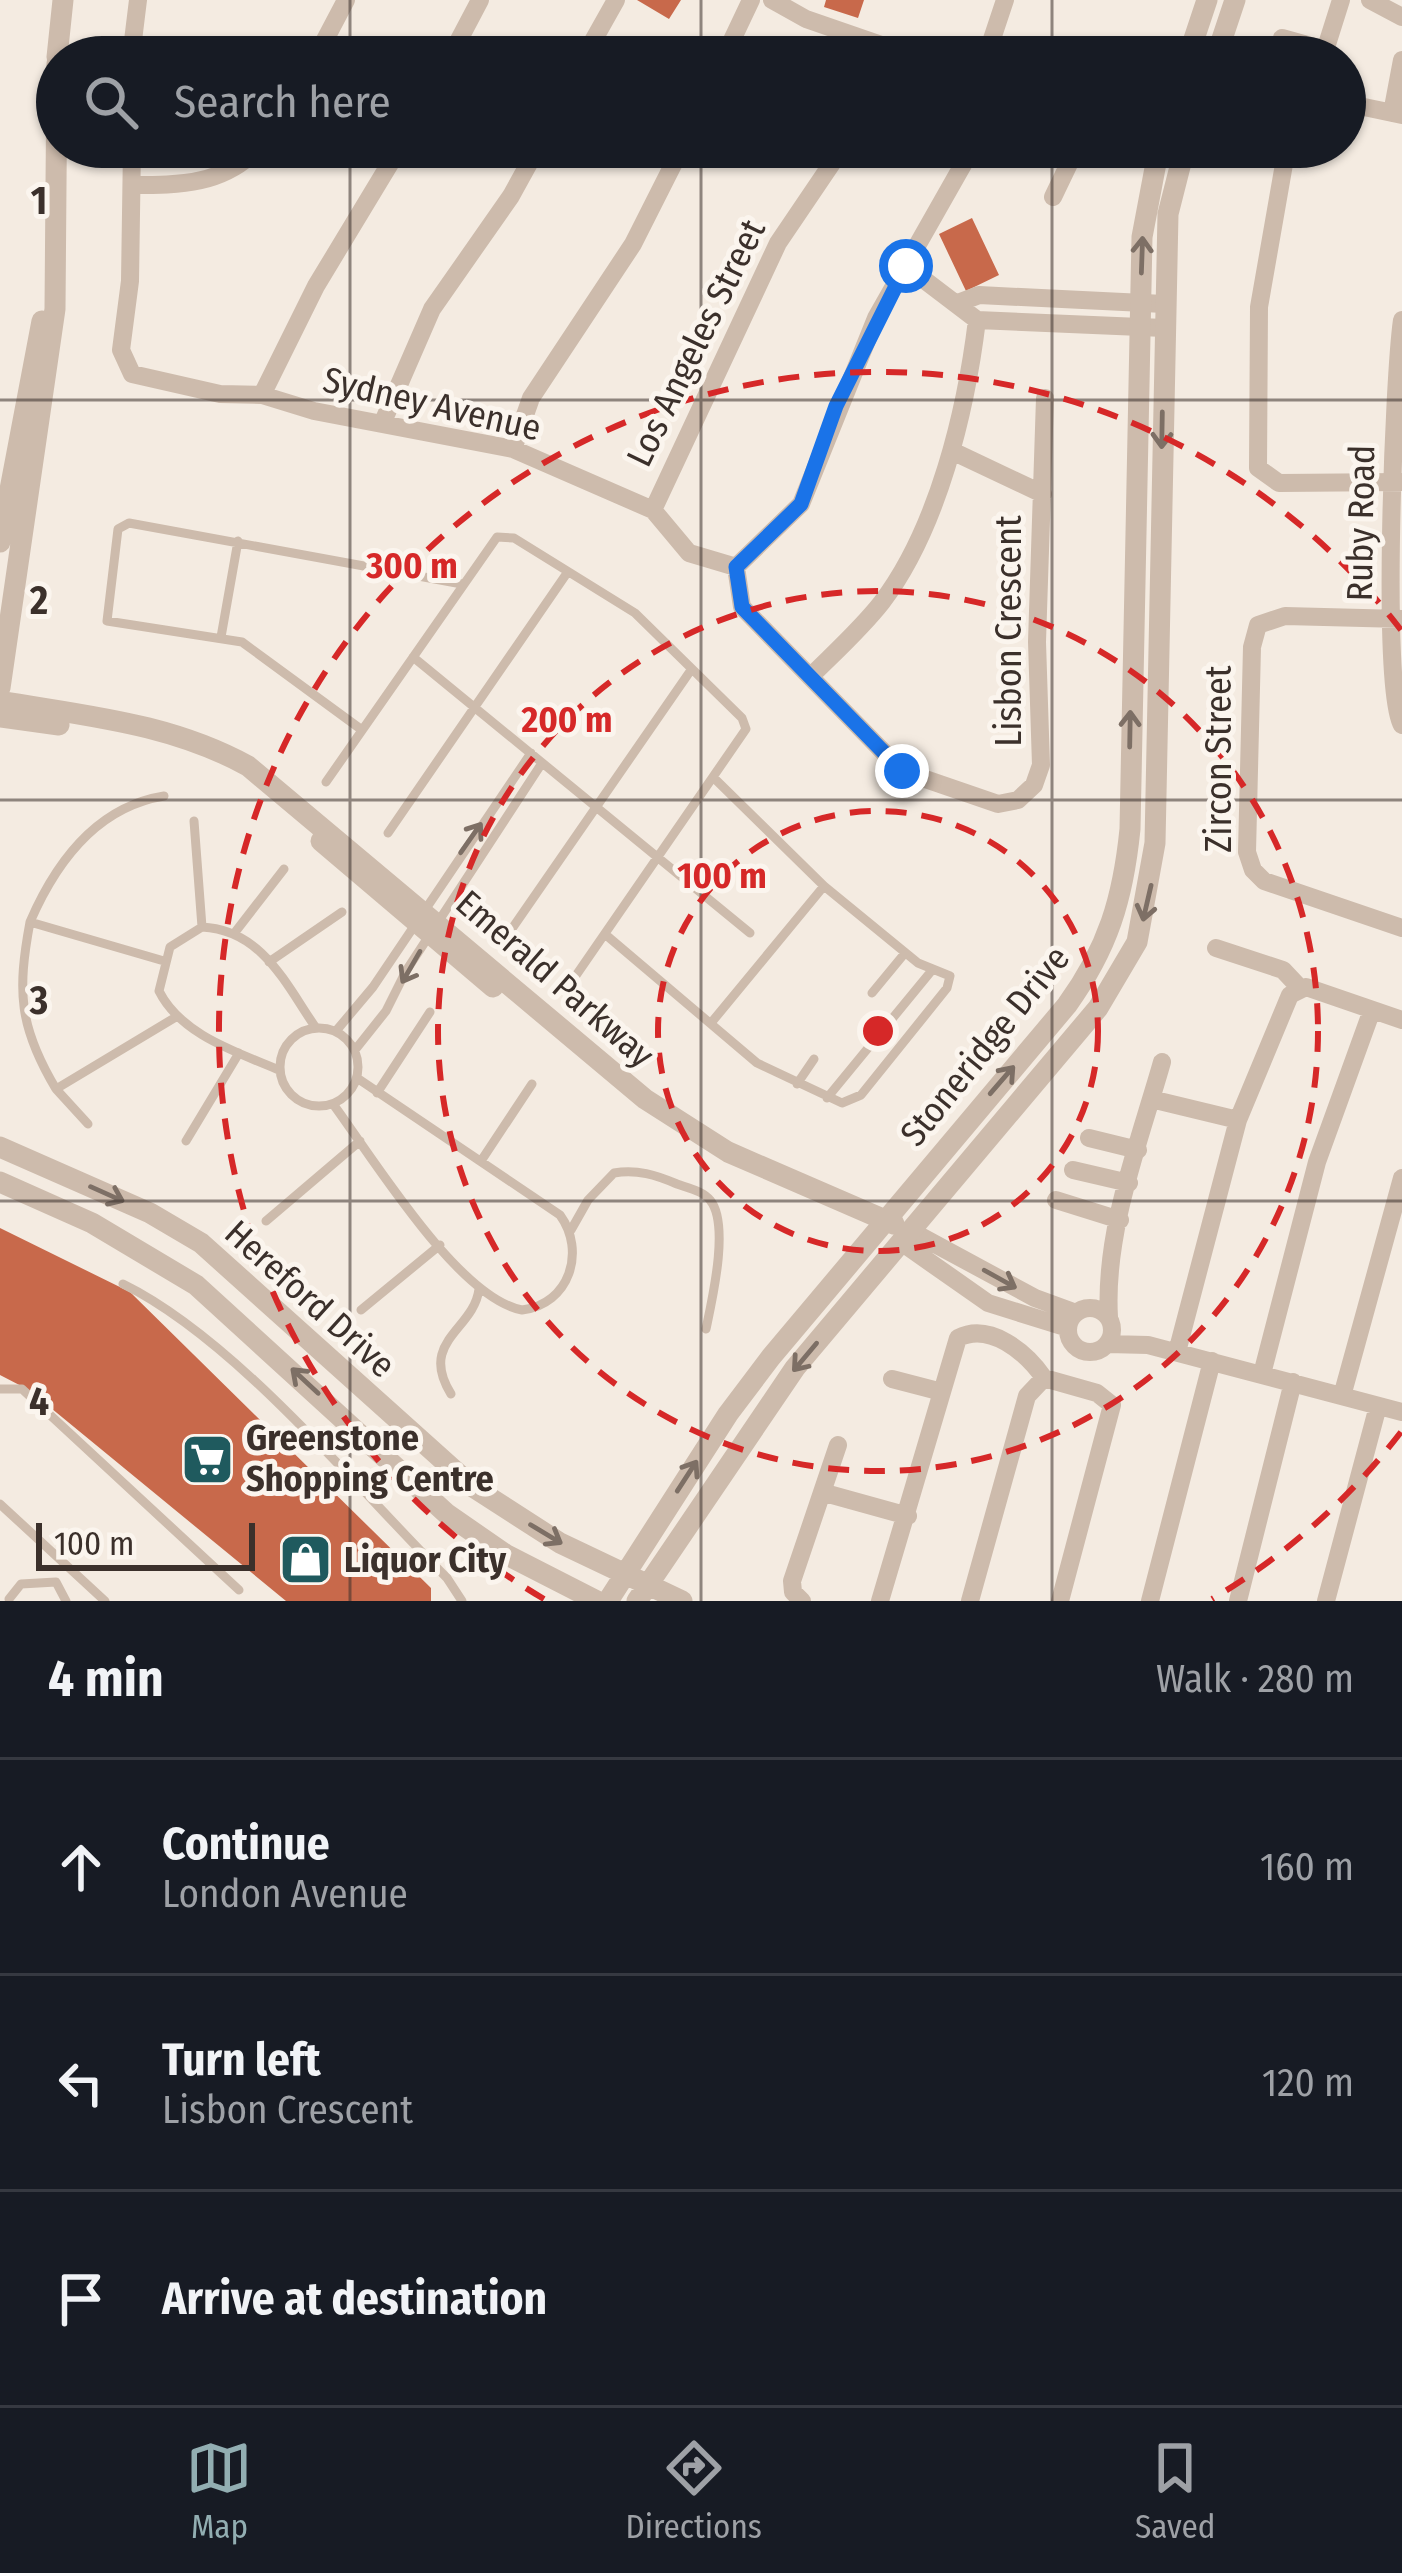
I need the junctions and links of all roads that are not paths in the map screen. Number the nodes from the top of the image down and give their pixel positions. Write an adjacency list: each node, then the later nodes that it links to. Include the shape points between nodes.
1 (63, 0): 14 (street)
2 (138, 0): 15 (street)
3 (346, 0): 16 (street)
4 (480, 0): 17 (street)
5 (616, 0): 18 (street)
6 (752, 0): 19 (street)
7 (772, 0): 20 (street)
8 (1005, 0): 21 (street)
9 (1208, 0): 22 (street)
10 (1235, 0): 23 (street)
11 (1341, 0): 24 (street)
12 (1370, 0): 13 (street)
13 (1402, 17)
14 (59, 36)
15 (134, 36)
16 (327, 36)
17 (461, 36)
18 (596, 36)
19 (734, 36)
20 (848, 36)
21 (993, 36)
22 (1195, 36)
23 (1223, 36)
24 (1330, 36)
25 (1402, 60): 27 (street)
26 (1366, 107): 27 (street)
27 (1397, 114)
28 (56, 168): 42 (street)
29 (132, 168): 40 (street)
30 (231, 168): 40 (street, via 204,182)
31 (387, 168): 50 (street)
32 (526, 168): 52 (street, via 431,308)
33 (671, 168): 53 (street, via 633,244 531,398)
34 (829, 168): 57 (street, Los Angeles Street, via 778,243)
35 (961, 168): 43 (street)
36 (1067, 168): 41 (street)
37 (1154, 168): 46 (street, Stoneridge Drive, one-way to 37)
38 (1180, 168): 45 (street, Stoneridge Drive, via 1168,214)
39 (1282, 168): 55 (street, via 1258,307 1258,468 1280,483)
40 (132, 185): 50 (street, Sydney Avenue, via 124,364 146,380)
41 (1053, 197)
42 (56, 262): 59 (street); 68 (street, via 50,362)
43 (906, 266): 44 (street); 60 (street, via 836,406 801,504)
44 (958, 303): 46 (street, via 979,295); 47 (street)
45 (1164, 304): 46 (street); 49 (street, Stoneridge Drive)
46 (1140, 315): 47 (street); 49 (street); 137 (street, Stoneridge Drive, one-way to 46, via 1067,1005 1118,914 1130,830)
47 (977, 320): 54 (street)
48 (1402, 320): 55 (street, Ruby Road)
49 (1164, 328): 139 (street, Stoneridge Drive, one-way to 139, via 1155,843 1146,911 1125,967 1098,1008)
50 (262, 394): 52 (street, Sydney Avenue)
51 (1046, 398): 56 (street, Lisbon Crescent)
52 (382, 424): 53 (street, Sydney Avenue)
53 (513, 449): 57 (street, Sydney Avenue)
54 (952, 451): 56 (street); 67 (street, via 889,592)
55 (1398, 482): 63 (street, Ruby Road)
56 (1043, 494): 67 (street, Lisbon Crescent, via 1040,765 1027,793 998,804 910,776)
57 (653, 510): 60 (street, Sydney Avenue, via 689,553)
58 (238, 541): 62 (lane); 64 (lane); 64 (lane, via 129,523 116,536 107,621)
59 (0, 542)
60 (736, 567): 67 (street, Lisbon Crescent, via 742,607)
61 (567, 573): 62 (lane, via 503,535); 66 (lane, via 635,613); 70 (lane)
62 (462, 584): 65 (lane)
63 (1397, 619): 72 (street, Ruby Road, via 1392,701); 89 (street, Zircon Street, via 1285,616 1258,625 1247,852 1264,880)
64 (221, 637): 73 (lane, via 251,646)
65 (413, 656): 70 (lane); 73 (lane)
66 (691, 670): 76 (lane, via 746,724); 79 (lane)
67 (810, 677)
68 (0, 688)
69 (0, 701): 87 (street, Emerald Parkway, via 143,724 227,754 296,803)
70 (474, 707): 74 (lane); 81 (lane)
71 (0, 717): 87 (street, Emerald Parkway, via 158,738 204,753 254,782)
72 (1402, 725)
73 (362, 730): 77 (lane)
74 (530, 753): 75 (lane); 87 (lane, one-way to 74)
75 (542, 763): 79 (lane); 87 (lane)
76 (715, 779): 82 (lane); 84 (lane)
77 (326, 782)
78 (164, 796): 86 (lane, via 122,807 81,840)
79 (597, 807): 82 (lane); 91 (lane)
80 (194, 821): 88 (lane)
81 (388, 833)
82 (660, 857): 92 (lane); 93 (lane)
83 (284, 868): 90 (lane)
84 (824, 886): 95 (lane); 106 (lane)
85 (341, 912): 97 (lane)
86 (30, 922): 96 (lane); 117 (lane, via 22,1007 32,1048)
87 (426, 923): 108 (lane); 109 (lane, one-way to 109, via 386,1011); 137 (street, Emerald Parkway, via 712,1157)
88 (202, 927): 90 (lane); 96 (lane, via 179,938)
89 (1402, 928)
90 (236, 931): 97 (lane)
91 (509, 933)
92 (750, 933)
93 (606, 934): 99 (lane); 106 (lane)
94 (1216, 948): 100 (street, via 1277,967)
95 (905, 953): 98 (lane); 101 (lane)
96 (164, 961): 104 (lane, via 159,991)
97 (269, 962): 107 (lane)
98 (933, 969): 119 (lane); 119 (lane, via 950,983 861,1095 848,1103)
99 (568, 987)
100 (1299, 987): 102 (street); 122 (street)
101 (872, 993)
102 (1372, 1010): 105 (street); 152 (street, via 1317,1162)
103 (430, 1012): 118 (lane)
104 (176, 1017): 110 (lane); 117 (lane)
105 (1402, 1020)
106 (711, 1022): 116 (lane, via 757,1063)
107 (316, 1028): 108 (lane); 113 (lane, via 287,1044)
108 (336, 1031): 109 (lane)
109 (355, 1050): 114 (lane)
110 (239, 1053): 113 (lane); 125 (lane)
111 (814, 1059): 116 (lane)
112 (1162, 1062): 120 (street)
113 (280, 1070): 121 (lane, via 300,1102)
114 (357, 1078): 118 (lane); 121 (lane)
115 (532, 1084): 129 (lane)
116 (797, 1084): 119 (lane)
117 (56, 1089): 123 (lane)
118 (377, 1093): 129 (lane)
119 (827, 1098)
120 (1151, 1100): 122 (street); 128 (street)
121 (333, 1104): 126 (lane)
122 (1238, 1120): 150 (street)
123 (88, 1124)
124 (1089, 1138): 128 (street)
125 (186, 1141)
126 (360, 1141): 135 (lane); 140 (lane)
127 (0, 1147): 167 (street, Hereford Drive, one-way to 167, via 201,1243 473,1487)
128 (1138, 1150): 132 (street)
129 (481, 1161): 138 (lane)
130 (1073, 1170): 132 (street)
131 (1402, 1178): 160 (street)
132 (1129, 1183): 136 (street)
133 (5, 1187): 175 (street, one-way to 133, via 447,1514 196,1285 92,1223)
134 (1056, 1200): 136 (street)
135 (266, 1220)
136 (1120, 1220): 142 (street)
137 (881, 1226): 139 (street, Emerald Parkway); 167 (street, Stoneridge Drive, one-way to 137, via 728,1414)
138 (571, 1230): 143 (lane, via 573,1267 547,1302 522,1310); 147 (lane, via 614,1174 655,1174 705,1195 716,1210 717,1239)
139 (906, 1237): 146 (street, Emerald Parkway, via 988,1303); 169 (street, Stoneridge Drive, one-way to 169, via 796,1368)
140 (440, 1245): 143 (lane); 144 (lane)
141 (123, 1284): 174 (lane, via 234,1364)
142 (1107, 1285): 145 (street); 146 (street)
143 (479, 1289): 159 (lane, via 472,1313 442,1347)
144 (362, 1310)
145 (1110, 1320): 146 (street); 148 (street); 149 (street)
146 (1077, 1324): 149 (street); 155 (street)
147 (706, 1328)
148 (1148, 1346): 149 (street); 150 (street)
149 (1102, 1348): 155 (street)
150 (1177, 1352): 151 (street)
151 (1212, 1361): 152 (street); 171 (street)
152 (1262, 1374): 156 (street)
153 (1043, 1378): 155 (street); 158 (street, via 1018,1347 970,1334 954,1344); 180 (street, via 1027,1396)
154 (892, 1379): 158 (street)
155 (1079, 1379): 181 (street, via 1112,1411)
156 (1293, 1382): 160 (street); 182 (street)
157 (0, 1389): 168 (lane, via 22,1389)
158 (942, 1392): 166 (street)
159 (451, 1394)
160 (1342, 1396): 161 (street)
161 (1378, 1406): 162 (street); 183 (street)
162 (1402, 1412)
163 (838, 1445): 164 (street)
164 (825, 1493): 166 (street); 178 (street, via 792,1581)
165 (0, 1504): 173 (lane)
166 (908, 1516): 179 (street)
167 (623, 1573): 169 (street, Hereford Drive); 176 (street, Stoneridge Drive)
168 (239, 1590)
169 (641, 1593): 177 (street, Hereford Drive)
170 (10, 1599): 172 (lane, via 21,1584 56,1582)
171 (1157, 1599)
172 (66, 1601)
173 (105, 1601)
174 (462, 1601)
175 (598, 1601)
176 (608, 1601)
177 (682, 1601)
178 (802, 1601)
179 (880, 1601)
180 (970, 1601)
181 (1060, 1601)
182 (1238, 1601)
183 (1326, 1601)

